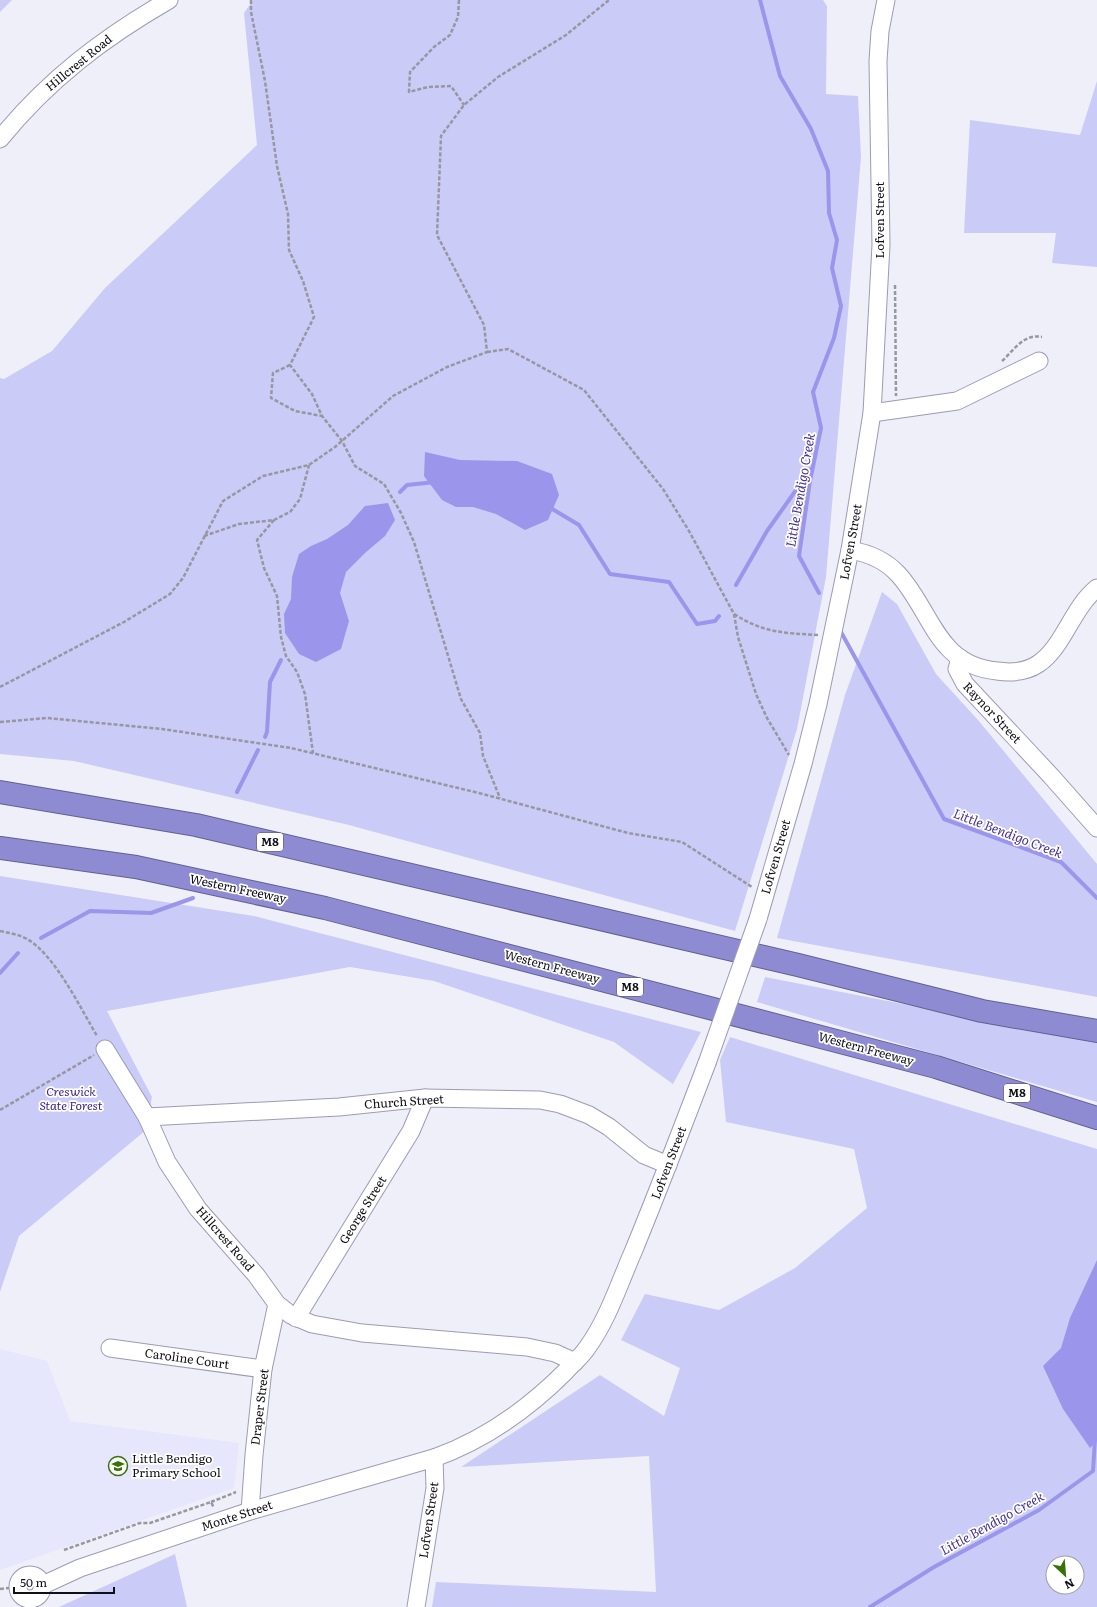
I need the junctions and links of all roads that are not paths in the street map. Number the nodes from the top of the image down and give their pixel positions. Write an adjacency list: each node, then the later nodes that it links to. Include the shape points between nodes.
1 (169, 0): 3 (street, Hillcrest Road, via 120,30 74,64 38,96)
2 (886, 0): 5 (street, Lofven Street, via 878,61 881,245)
3 (0, 139)
4 (1039, 361): 5 (street, via 957,401 894,403)
5 (872, 413): 6 (street, Lofven Street)
6 (850, 550): 8 (street, via 875,557 897,574 936,635); 17 (street, Lofven Street, bridge, via 803,764 766,893 707,1063)
7 (1097, 588): 8 (street, via 1080,606 1048,656 1031,668 1011,672 992,671)
8 (960, 658): 10 (street, Raynor Street, via 957,670 965,684)
9 (0, 792): 12 (highway, M8, via 196,825 798,965 982,1011)
10 (1097, 828)
11 (0, 848): 16 (highway, Western Freeway / M8, via 136,867 325,908 936,1067)
12 (1097, 1031)
13 (105, 1049): 15 (street, Hillcrest Road)
14 (425, 1098): 15 (street, Church Street, via 365,1105); 17 (street, Church Street, via 533,1100 560,1104 595,1118 644,1155); 19 (street, George Street, via 411,1131)
15 (147, 1117): 18 (street, Hillcrest Road, via 167,1162 198,1209 256,1275)
16 (1097, 1118)
17 (668, 1165): 21 (street, Lofven Street, via 604,1320)
18 (277, 1304): 19 (street, Hillcrest Road); 22 (street, Draper Street)
19 (296, 1318): 21 (street, Hillcrest Road, via 312,1324 362,1333 527,1347 555,1353)
20 (110, 1348): 22 (street, Caroline Court)
21 (575, 1362): 23 (street, Lofven Street, via 540,1396 502,1424 465,1445)
22 (263, 1369): 24 (street, Draper Street)
23 (434, 1458): 24 (street, Monte Street); 26 (street, Lofven Street, via 436,1482)
24 (250, 1511): 25 (street, Monte Street, via 80,1568 43,1585 38,1577 30,1575 22,1579)
25 (18, 1587)
26 (416, 1607)

